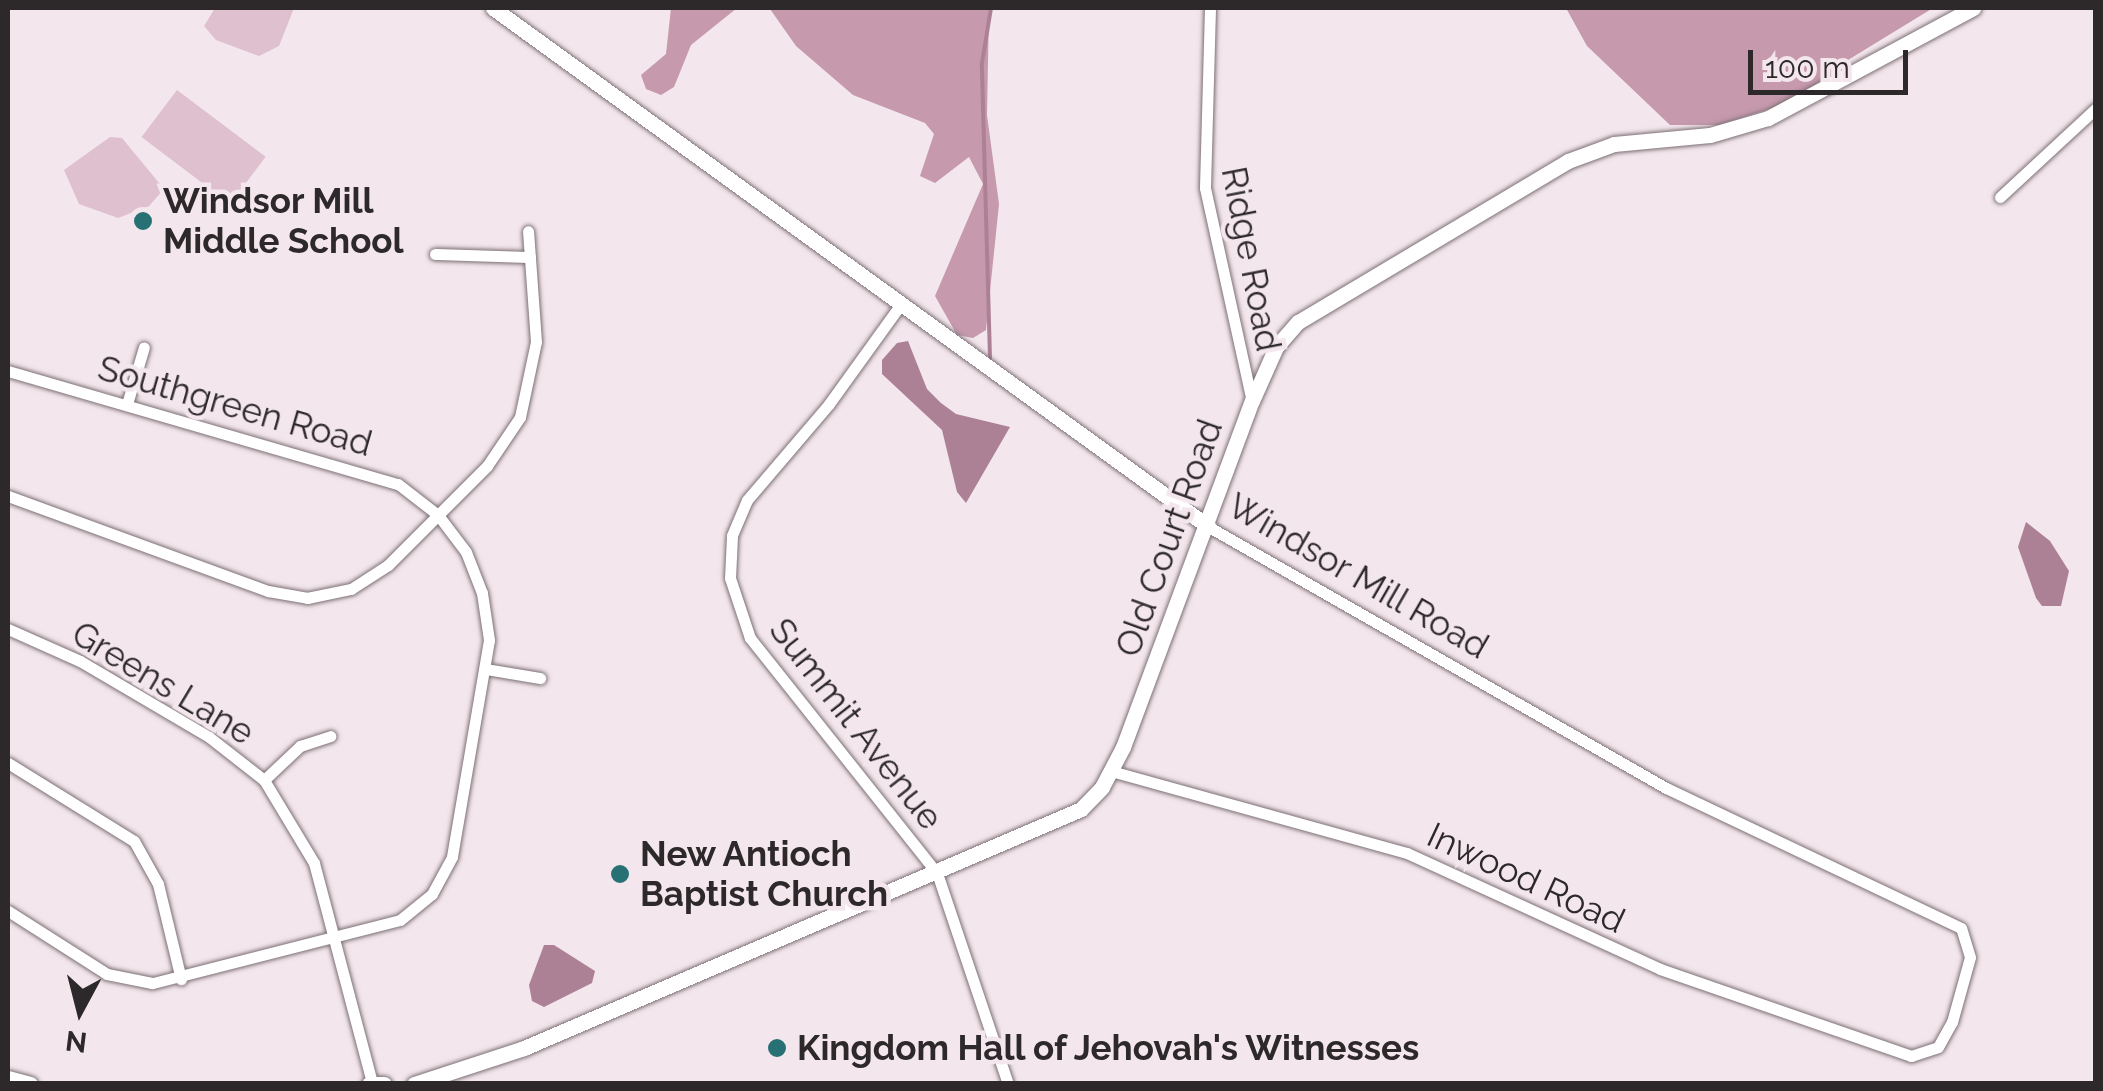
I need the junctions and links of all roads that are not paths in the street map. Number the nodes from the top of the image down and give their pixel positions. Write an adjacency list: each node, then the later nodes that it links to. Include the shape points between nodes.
1 (493, 8): 9 (main road, Windsor Mill Road)
2 (1210, 8): 12 (street, Ridge Road, via 1205,188)
3 (1973, 8): 12 (main road, Old Court Road, via 1768,118 1710,135 1614,144 1542,174 1312,311 1276,346)
4 (2096, 108): 5 (street)
5 (2000, 197)
6 (528, 231): 8 (street)
7 (435, 254): 8 (street)
8 (530, 257): 15 (street, via 536,342 530,390 507,442)
9 (901, 304): 16 (main road, Windsor Mill Road); 24 (street, Summit Avenue, via 830,404 748,500 732,536 730,578 750,638)
10 (144, 347): 13 (street)
11 (8, 371): 13 (street, Southgreen Road)
12 (1252, 401): 16 (main road, Old Court Road)
13 (127, 404): 15 (street, Southgreen Road, via 380,475)
14 (8, 496): 15 (street, via 268,591 307,598 371,578)
15 (438, 514): 18 (street, via 466,552 482,593 490,640)
16 (1209, 526): 22 (main road, Old Court Road); 28 (street, Windsor Mill Road, via 1666,788 1961,928 1970,957 1952,1022 1938,1047)
17 (8, 629): 23 (street, Greens Lane, via 80,660 193,727)
18 (486, 669): 19 (street); 26 (street, via 444,876 400,920)
19 (540, 678)
20 (330, 736): 23 (street, via 300,746)
21 (8, 763): 27 (street, via 134,841 158,884)
22 (1111, 771): 24 (main road, Old Court Road, via 1081,809); 28 (street, Inwood Road, via 1407,853 1660,969)
23 (264, 780): 26 (street, Greens Lane, via 314,863)
24 (937, 873): 31 (main road, Old Court Road, via 524,1048); 34 (street, Summit Avenue)
25 (8, 911): 27 (street, via 107,974 136,983)
26 (334, 940): 27 (street); 30 (street, Greens Lane)
27 (181, 980)
28 (1911, 1056)
29 (8, 1078): 32 (main road)
30 (370, 1083): 33 (main road)
31 (417, 1083)
32 (30, 1084)
33 (384, 1084)
34 (1008, 1084)

